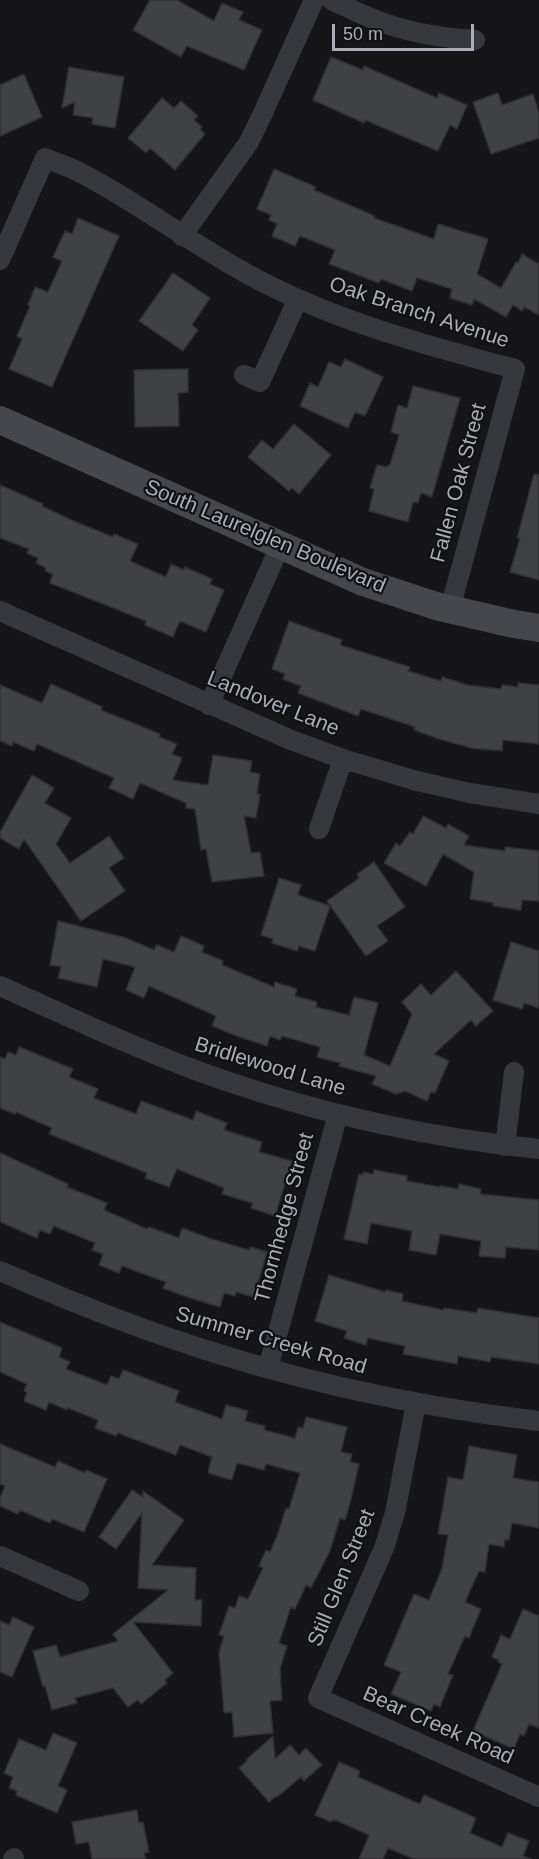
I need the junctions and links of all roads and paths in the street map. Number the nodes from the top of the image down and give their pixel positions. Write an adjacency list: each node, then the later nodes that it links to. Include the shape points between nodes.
1 (314, 0): 4 (street, via 249,142)
2 (330, 0): 3 (street, via 385,24 420,34)
3 (474, 40)
4 (182, 236): 5 (street, Oak Branch Avenue, via 109,188 45,158); 6 (street, Oak Branch Avenue)
5 (0, 260)
6 (298, 299): 7 (street, Oak Branch Avenue, via 358,324); 8 (street, via 260,382)
7 (515, 369): 11 (street, Fallen Oak Street)
8 (244, 375)
9 (0, 420): 10 (street, South Laurelglen Boulevard)
10 (280, 546): 11 (street, South Laurelglen Boulevard, via 363,582); 14 (street)
11 (450, 609): 13 (street, South Laurelglen Boulevard)
12 (0, 611): 14 (street, Landover Lane)
13 (539, 628)
14 (209, 705): 15 (street, Landover Lane)
15 (343, 759): 16 (street, Landover Lane, via 417,781); 17 (street)
16 (539, 804)
17 (319, 830)
18 (0, 986): 20 (street, Bridlewood Lane, via 222,1080)
19 (514, 1072): 21 (street)
20 (338, 1114): 21 (street, Bridlewood Lane); 24 (street, Thornhedge Street)
21 (505, 1146): 22 (street, Bridlewood Lane)
22 (539, 1149)
23 (0, 1271): 24 (street, Summer Creek Road, via 163,1336)
24 (268, 1368): 25 (street, Summer Creek Road)
25 (416, 1403): 26 (street, Summer Creek Road); 29 (street, Still Glen Street, via 395,1513 384,1548)
26 (539, 1421)
27 (0, 1556): 28 (street)
28 (79, 1591)
29 (318, 1698): 30 (street, Bear Creek Road)
30 (539, 1797)

